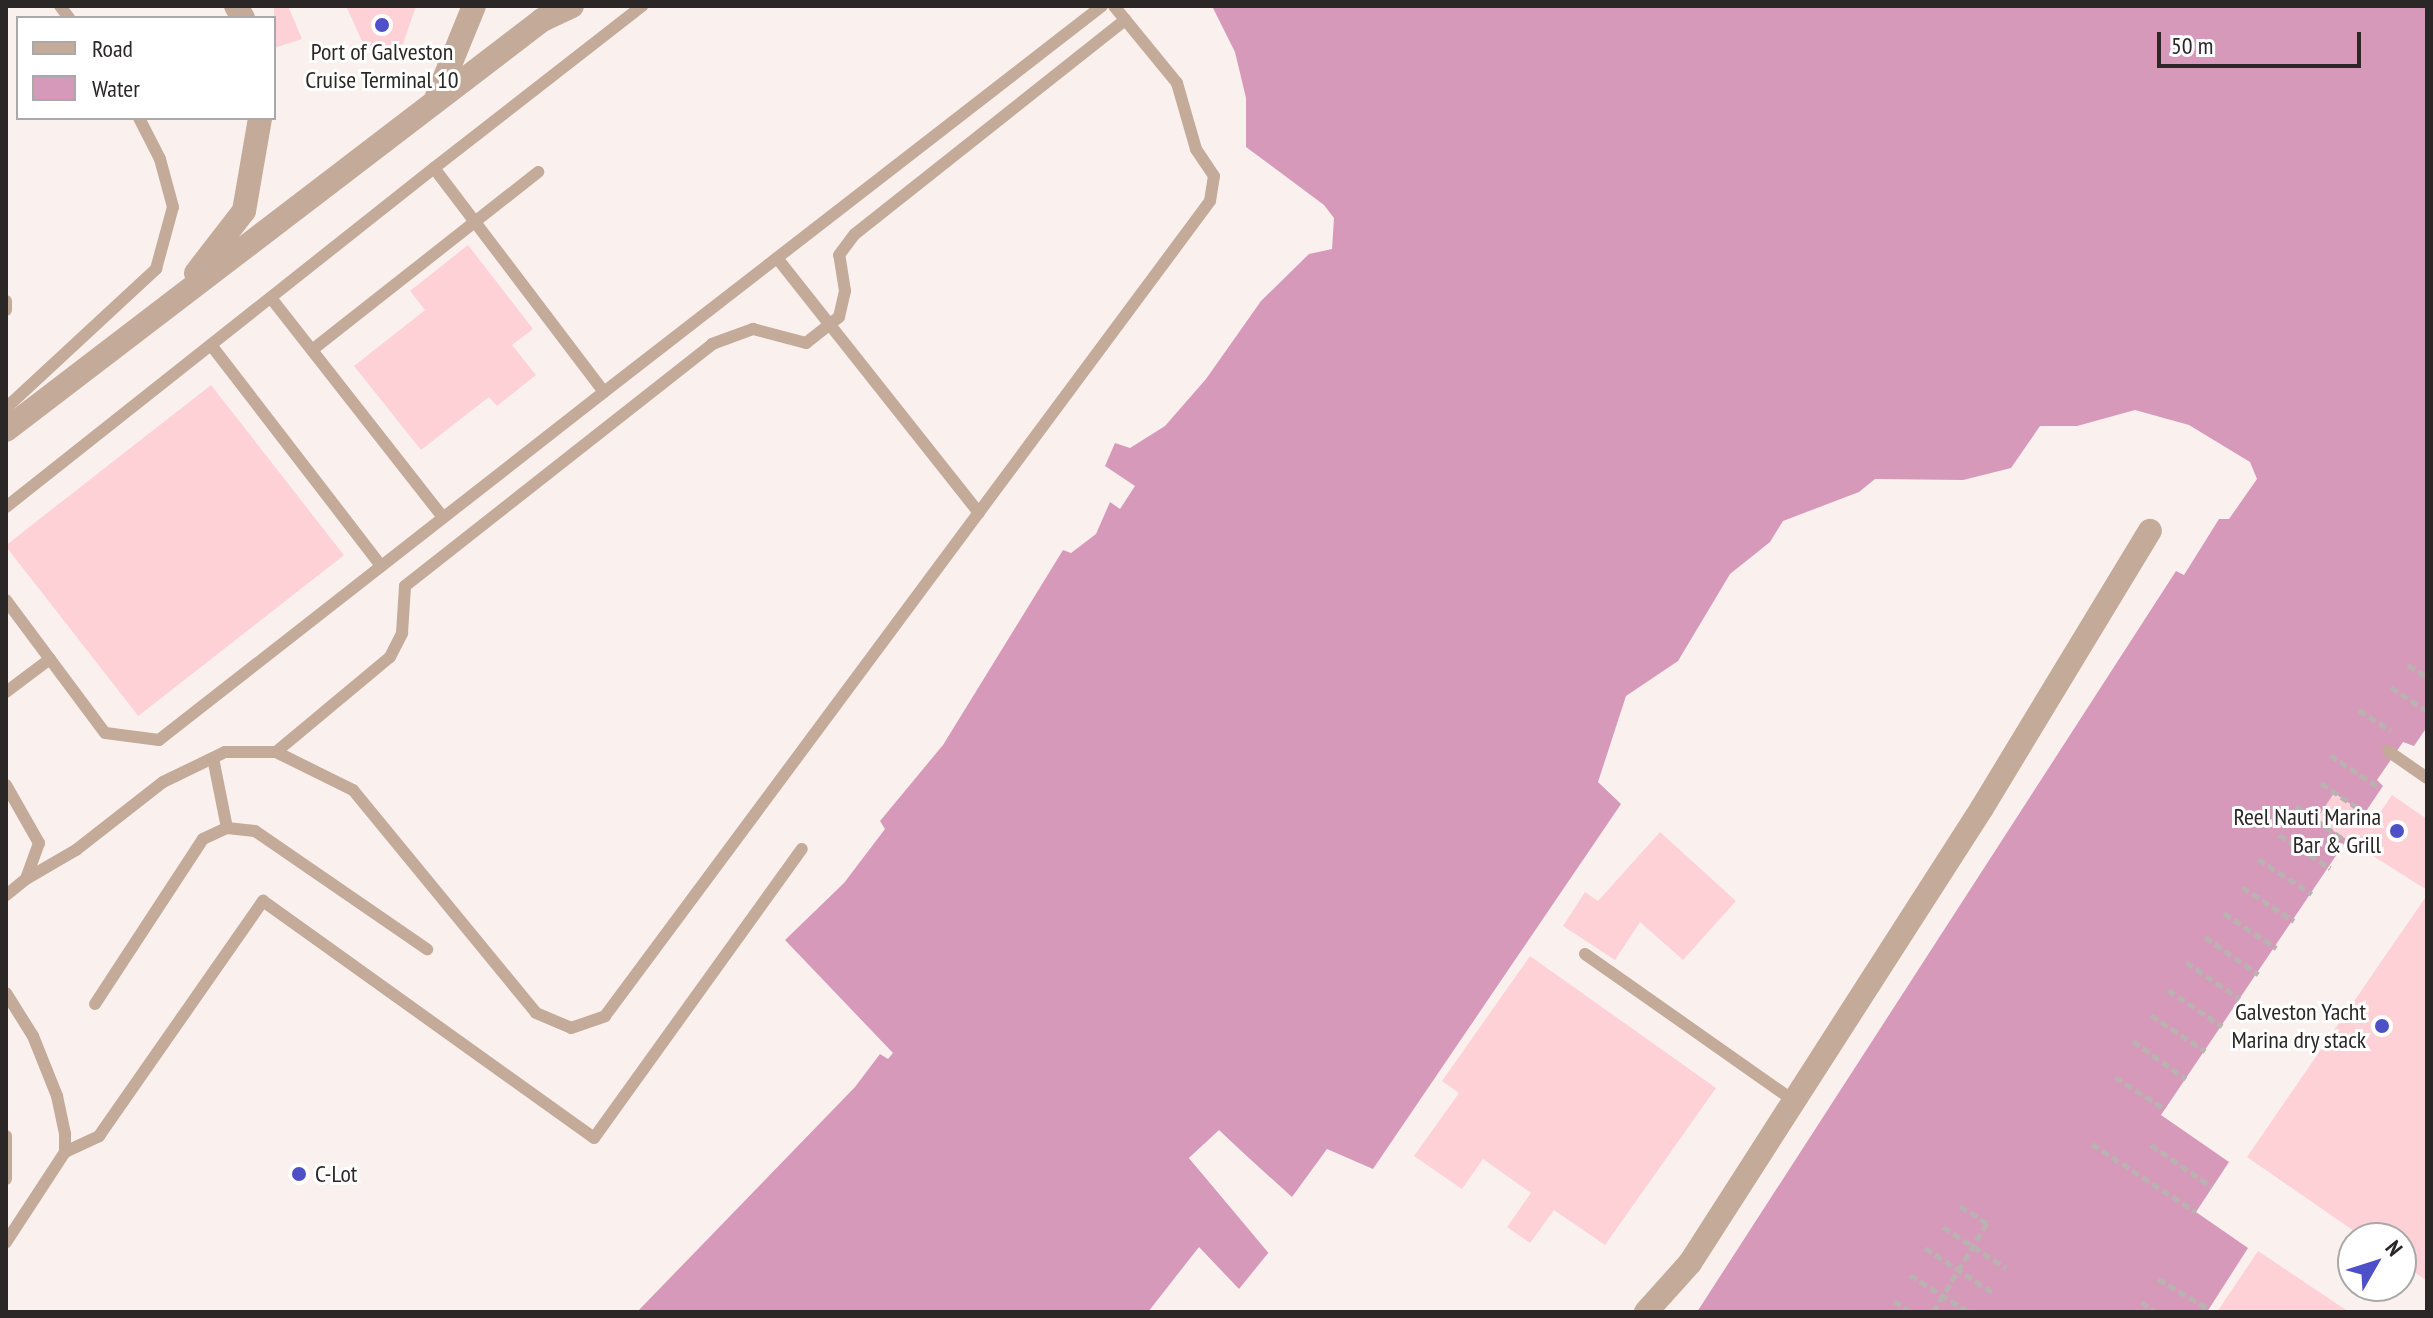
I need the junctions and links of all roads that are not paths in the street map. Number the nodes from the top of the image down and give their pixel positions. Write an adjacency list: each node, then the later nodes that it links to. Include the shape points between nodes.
1 (474, 6): 8 (street)
2 (572, 6): 6 (street)
3 (642, 6): 11 (lane)
4 (1102, 6): 14 (lane)
5 (1114, 6): 7 (lane)
6 (544, 13): 8 (street)
7 (1125, 20): 19 (lane, via 855,234 839,255 845,291 839,317); 26 (lane, via 1177,83 1196,149 1214,176 1210,201)
8 (436, 99): 16 (street)
9 (140, 120): 23 (lane, via 160,159 173,207 156,269)
10 (260, 120): 16 (street, via 244,211)
11 (434, 168): 13 (lane); 15 (lane)
12 (538, 172): 13 (lane)
13 (474, 220): 21 (lane); 22 (lane)
14 (777, 258): 19 (lane); 22 (lane)
15 (271, 298): 20 (lane); 21 (lane)
16 (176, 299): 24 (street)
17 (6, 301): 18 (lane)
18 (6, 310)
19 (829, 325): 26 (lane); 34 (lane, via 806,343 753,329 712,344 405,586 402,633 390,657)
20 (211, 345): 25 (lane); 29 (lane)
21 (312, 350): 27 (lane)
22 (604, 392): 27 (lane)
23 (6, 408)
24 (6, 430)
25 (6, 507)
26 (979, 513): 34 (lane, via 605,1016 571,1028 536,1013 353,790)
27 (443, 517): 29 (lane)
28 (2150, 531): 46 (street)
29 (381, 566): 31 (lane, via 159,740 105,733)
30 (6, 602): 31 (lane)
31 (50, 659): 32 (lane)
32 (6, 692)
33 (2388, 751): 36 (lane)
34 (276, 752): 35 (lane, via 225,752)
35 (213, 758): 38 (lane); 40 (lane, via 163,782 76,850)
36 (2427, 778)
37 (6, 785): 40 (lane, via 39,843)
38 (227, 828): 42 (lane, via 255,831); 45 (lane, via 203,839)
39 (802, 849): 48 (lane, via 594,1138 263,901 99,1136)
40 (26, 879): 41 (lane)
41 (6, 895)
42 (427, 949)
43 (1585, 954): 46 (lane)
44 (6, 993): 48 (lane, via 33,1036 57,1096)
45 (95, 1004)
46 (1794, 1101): 51 (street, via 1690,1263)
47 (6, 1136): 49 (lane)
48 (65, 1152): 50 (lane)
49 (6, 1179)
50 (6, 1242)
51 (1646, 1312)

